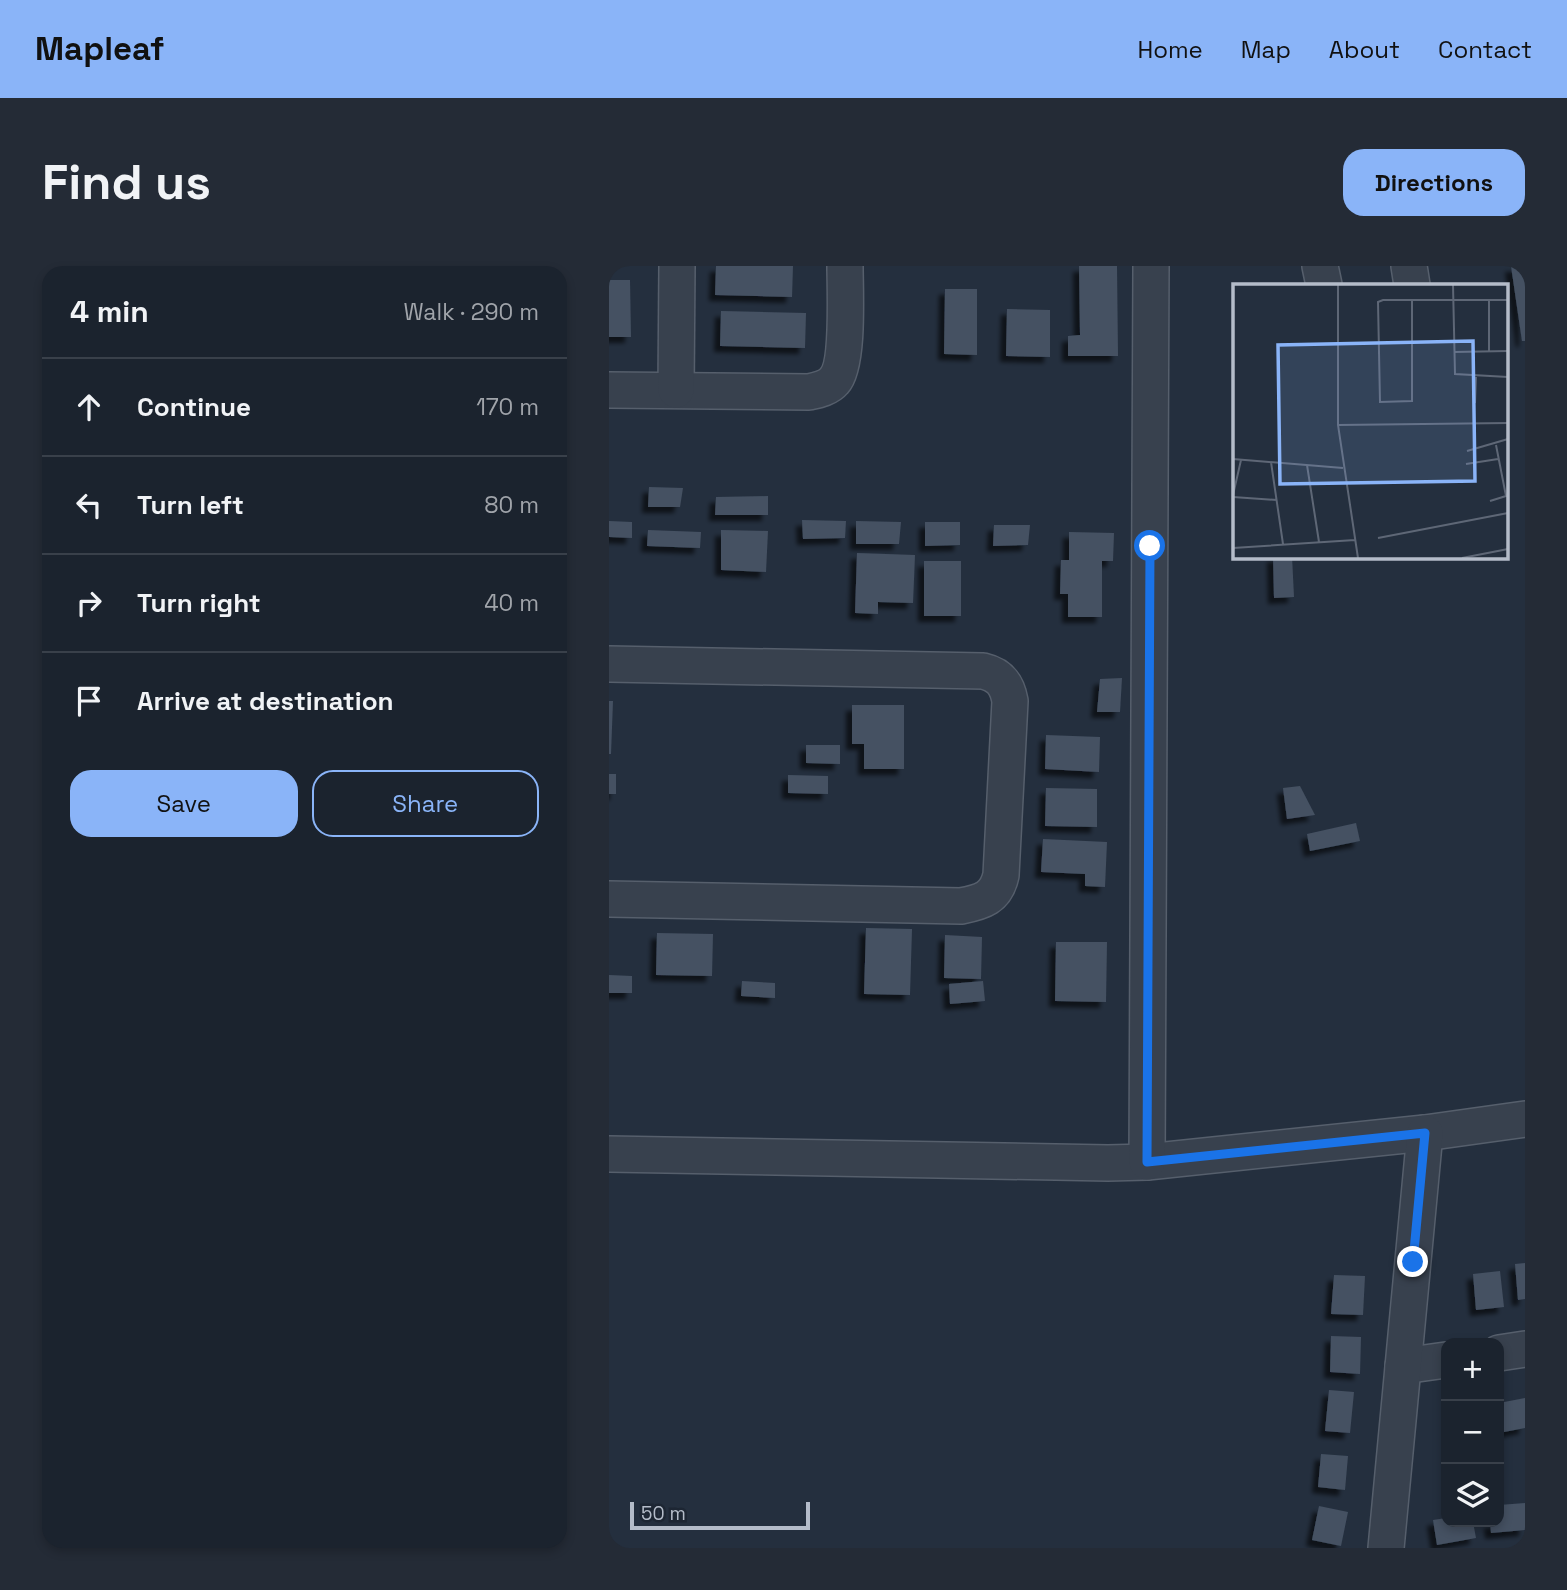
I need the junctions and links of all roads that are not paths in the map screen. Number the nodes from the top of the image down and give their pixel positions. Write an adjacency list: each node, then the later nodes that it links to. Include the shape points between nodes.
1 (677, 266): 9 (street)
2 (845, 266): 9 (street, via 844,354 835,381 809,392)
3 (1151, 266): 15 (street)
4 (1320, 266): 6 (street)
5 (1409, 266): 7 (street)
6 (1324, 284)
7 (1412, 284)
8 (609, 390): 9 (street)
9 (676, 390)
10 (609, 664): 11 (street, via 983,671 998,676 1010,701 1001,875 992,894 980,902 961,906)
11 (609, 899)
12 (1525, 1119): 13 (street)
13 (1425, 1133): 15 (street); 19 (street)
14 (609, 1154): 15 (street)
15 (1147, 1162)
16 (1525, 1349): 17 (street)
17 (1504, 1352)
18 (1441, 1361): 19 (street)
19 (1403, 1366): 20 (street)
20 (1386, 1548)

